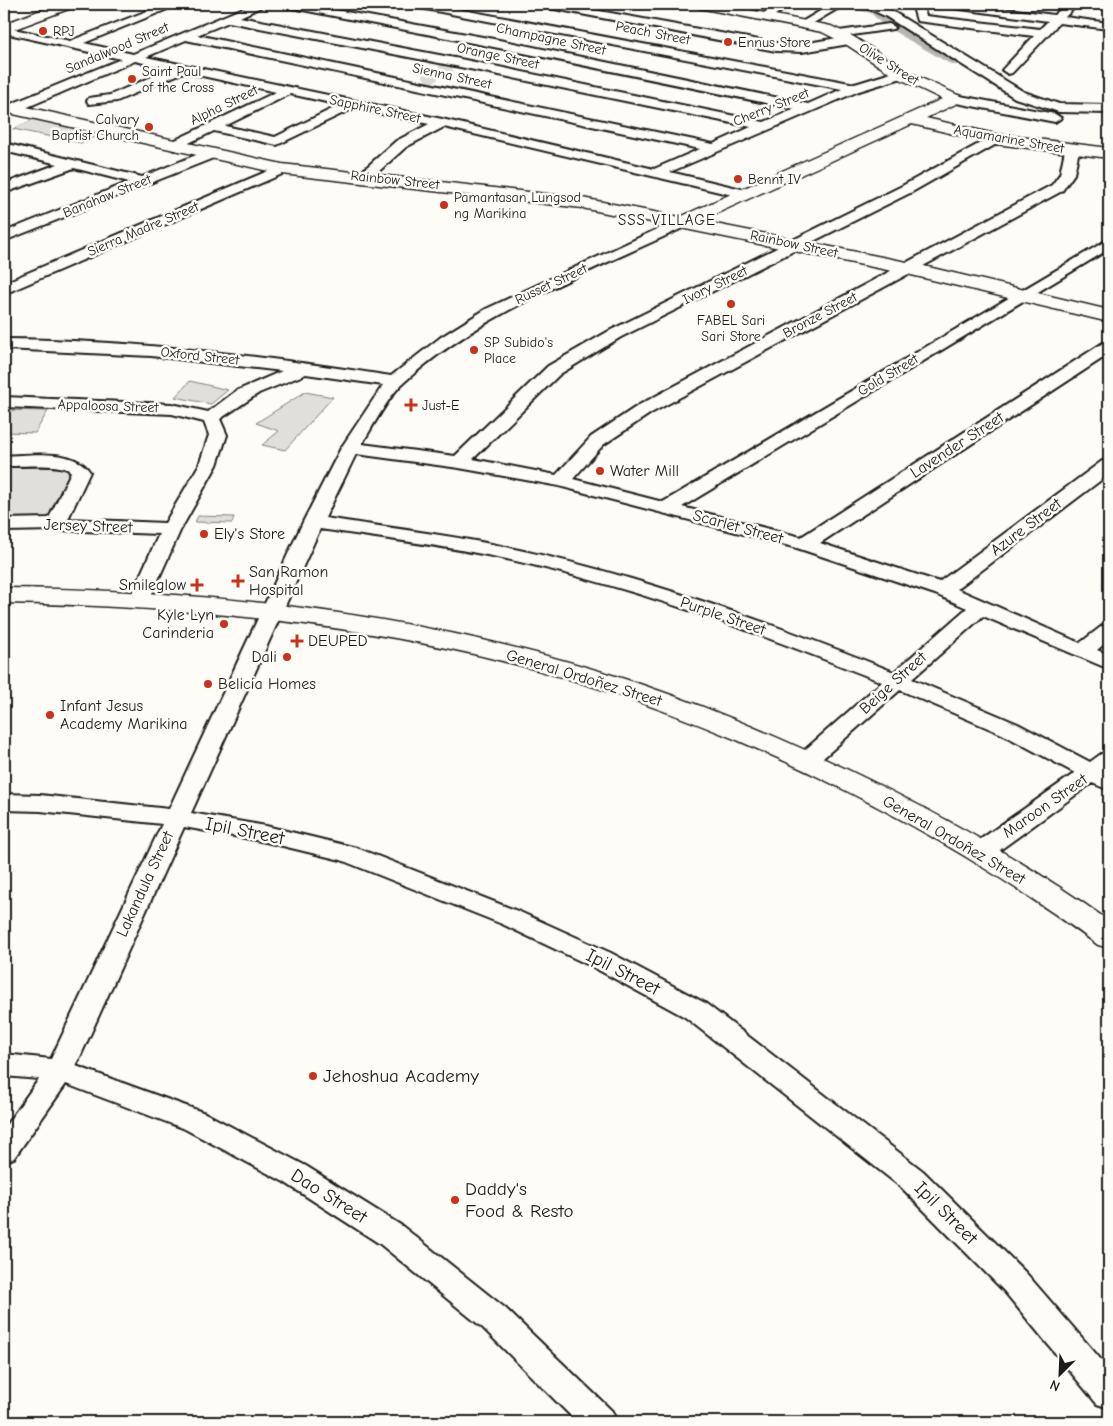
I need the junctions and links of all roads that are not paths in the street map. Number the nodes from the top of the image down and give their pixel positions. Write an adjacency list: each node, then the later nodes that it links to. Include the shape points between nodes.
1 (69, 4): 24 (street)
2 (174, 4): 29 (street)
3 (262, 4): 17 (street, Sandalwood Street)
4 (287, 4): 30 (street, Champagne Street)
5 (415, 4): 20 (street, Peach Street)
6 (544, 4): 13 (street)
7 (699, 4): 14 (street, Olive Street)
8 (788, 4): 16 (street)
9 (864, 4): 44 (street, via 886,11 1011,90 1060,108)
10 (917, 4): 21 (street, via 921,19)
11 (946, 4): 18 (street)
12 (1073, 4): 18 (street)
13 (570, 6): 20 (street); 27 (street, via 776,47 802,48)
14 (731, 6): 16 (street, Olive Street)
15 (836, 6): 19 (street)
16 (766, 16): 19 (street, Olive Street)
17 (227, 18): 26 (street, Sandalwood Street); 32 (street, Orange Street)
18 (1057, 18): 22 (street); 25 (street)
19 (806, 23): 27 (street, Olive Street)
20 (534, 25): 30 (street); 37 (street, Peach Street)
21 (976, 26): 25 (street); 28 (street)
22 (1109, 26)
23 (890, 27): 27 (street)
24 (4, 29): 29 (street, Sapphire Street)
25 (1042, 33): 34 (street)
26 (184, 36): 31 (street, Sandalwood Street); 36 (street, Sienna Street)
27 (844, 37): 35 (street, Olive Street)
28 (968, 38)
29 (72, 44): 31 (street, Sapphire Street)
30 (499, 44): 32 (street); 43 (street, Champagne Street)
31 (133, 58): 33 (street, Sapphire Street); 42 (street, Sandalwood Street)
32 (458, 64): 48 (street, Orange Street)
33 (182, 68): 38 (street, Sapphire Street); 40 (street, via 113,98)
34 (1008, 70)
35 (901, 74): 37 (street, Cherry Street); 39 (street, Olive Street)
36 (420, 81): 41 (street); 53 (street, Sienna Street)
37 (855, 88): 43 (street, Cherry Street)
38 (287, 91): 41 (street, Sapphire Street); 49 (street, Alpha Street)
39 (955, 99): 45 (street, Russet Street); 46 (street, Olive Street)
40 (93, 101)
41 (358, 105): 47 (street, Sapphire Street); 49 (street, via 277,141)
42 (7, 108): 51 (street, Rainbow Street)
43 (810, 108): 48 (street, Cherry Street)
44 (1109, 109)
45 (910, 119): 50 (street, Aquamarine Street); 63 (street, Russet Street)
46 (1083, 122)
47 (442, 123): 59 (street, Sapphire Street); 60 (street, via 401,144)
48 (763, 126): 53 (street, Cherry Street)
49 (212, 127): 51 (street, Alpha Street)
50 (995, 139): 54 (street, Aquamarine Street); 67 (street, Ivory Street, via 907,189)
51 (174, 146): 55 (street, Rainbow Street)
52 (4, 147): 57 (street)
53 (714, 148): 59 (street, Cherry Street)
54 (1072, 150): 56 (street, Aquamarine Street); 68 (street, Bronze Street, via 1067,174 1057,188)
55 (211, 154): 58 (street, Rainbow Street); 61 (street, Banahaw Street)
56 (1109, 154)
57 (72, 164): 61 (street); 62 (street)
58 (282, 169): 60 (street, Rainbow Street); 69 (street, Sierra Madre Street)
59 (656, 173): 63 (street, Sapphire Street)
60 (364, 177): 64 (street, Rainbow Street, via 582,202)
61 (143, 181): 65 (street, Banahaw Street)
62 (4, 189)
63 (745, 194): 64 (street, Russet Street)
64 (684, 222): 67 (street, Rainbow Street); 75 (street, Russet Street, via 492,312 447,341)
65 (4, 238)
66 (1109, 244): 70 (street, Gold Street)
67 (797, 245): 68 (street, Rainbow Street); 80 (street, Ivory Street, via 615,334 554,370)
68 (907, 268): 70 (street, Rainbow Street); 82 (street, Bronze Street, via 645,409 597,441)
69 (4, 289)
70 (1024, 294): 71 (street, Rainbow Street); 83 (street, Gold Street)
71 (1109, 316)
72 (4, 344): 74 (street, Oxford Street, via 103,347)
73 (1109, 346): 88 (street, Lavender Street)
74 (306, 368): 75 (street, Oxford Street); 77 (street, via 258,385 226,404)
75 (394, 382): 78 (street, Russet Street)
76 (4, 402): 77 (street, Appaloosa Street, via 172,408)
77 (212, 418): 87 (street, via 218,435 208,465)
78 (350, 448): 80 (street, Scarlet Street); 84 (street, Russet Street)
79 (4, 461): 85 (street, via 54,461 75,465 81,472)
80 (459, 462): 82 (street, Scarlet Street)
81 (1109, 465): 89 (street, Azure Street)
82 (560, 481): 83 (street, Scarlet Street)
83 (666, 508): 88 (street, Scarlet Street)
84 (314, 522): 93 (street, Russet Street); 97 (street, Purple Street, via 501,552 647,589)
85 (56, 524): 86 (street, Jersey Street); 87 (street, Jersey Street)
86 (4, 525)
87 (171, 529): 91 (street)
88 (804, 544): 89 (street, Scarlet Street)
89 (942, 590): 92 (street, Scarlet Street)
90 (4, 595): 91 (street, General Ordoñez Street)
91 (140, 600): 93 (street, General Ordoñez Street)
92 (982, 606): 95 (street, Scarlet Street); 97 (street, Beige Street)
93 (272, 610): 98 (street, General Ordoñez Street, via 434,638 563,669 670,704); 101 (street, Lakandula Street)
94 (1109, 630): 95 (street)
95 (1083, 651): 96 (street, Scarlet Street)
96 (1109, 663)
97 (897, 680): 98 (street, Beige Street); 99 (street, Purple Street)
98 (806, 762): 102 (street, General Ordoñez Street, via 919,817)
99 (1104, 772): 102 (street, Maroon Street)
100 (4, 802): 101 (street, Ipil Street)
101 (176, 818): 105 (street, Lakandula Street); 107 (street, Ipil Street, via 266,834 365,861 511,918 602,960 695,1010 912,1180 1016,1282)
102 (980, 852): 103 (street, General Ordoñez Street)
103 (1109, 937)
104 (4, 1066): 105 (street, Dao Street)
105 (60, 1071): 106 (street, Lakandula Street); 108 (street, Dao Street, via 195,1122 295,1174 391,1235 494,1318)
106 (4, 1150)
107 (1109, 1393)
108 (600, 1422)

